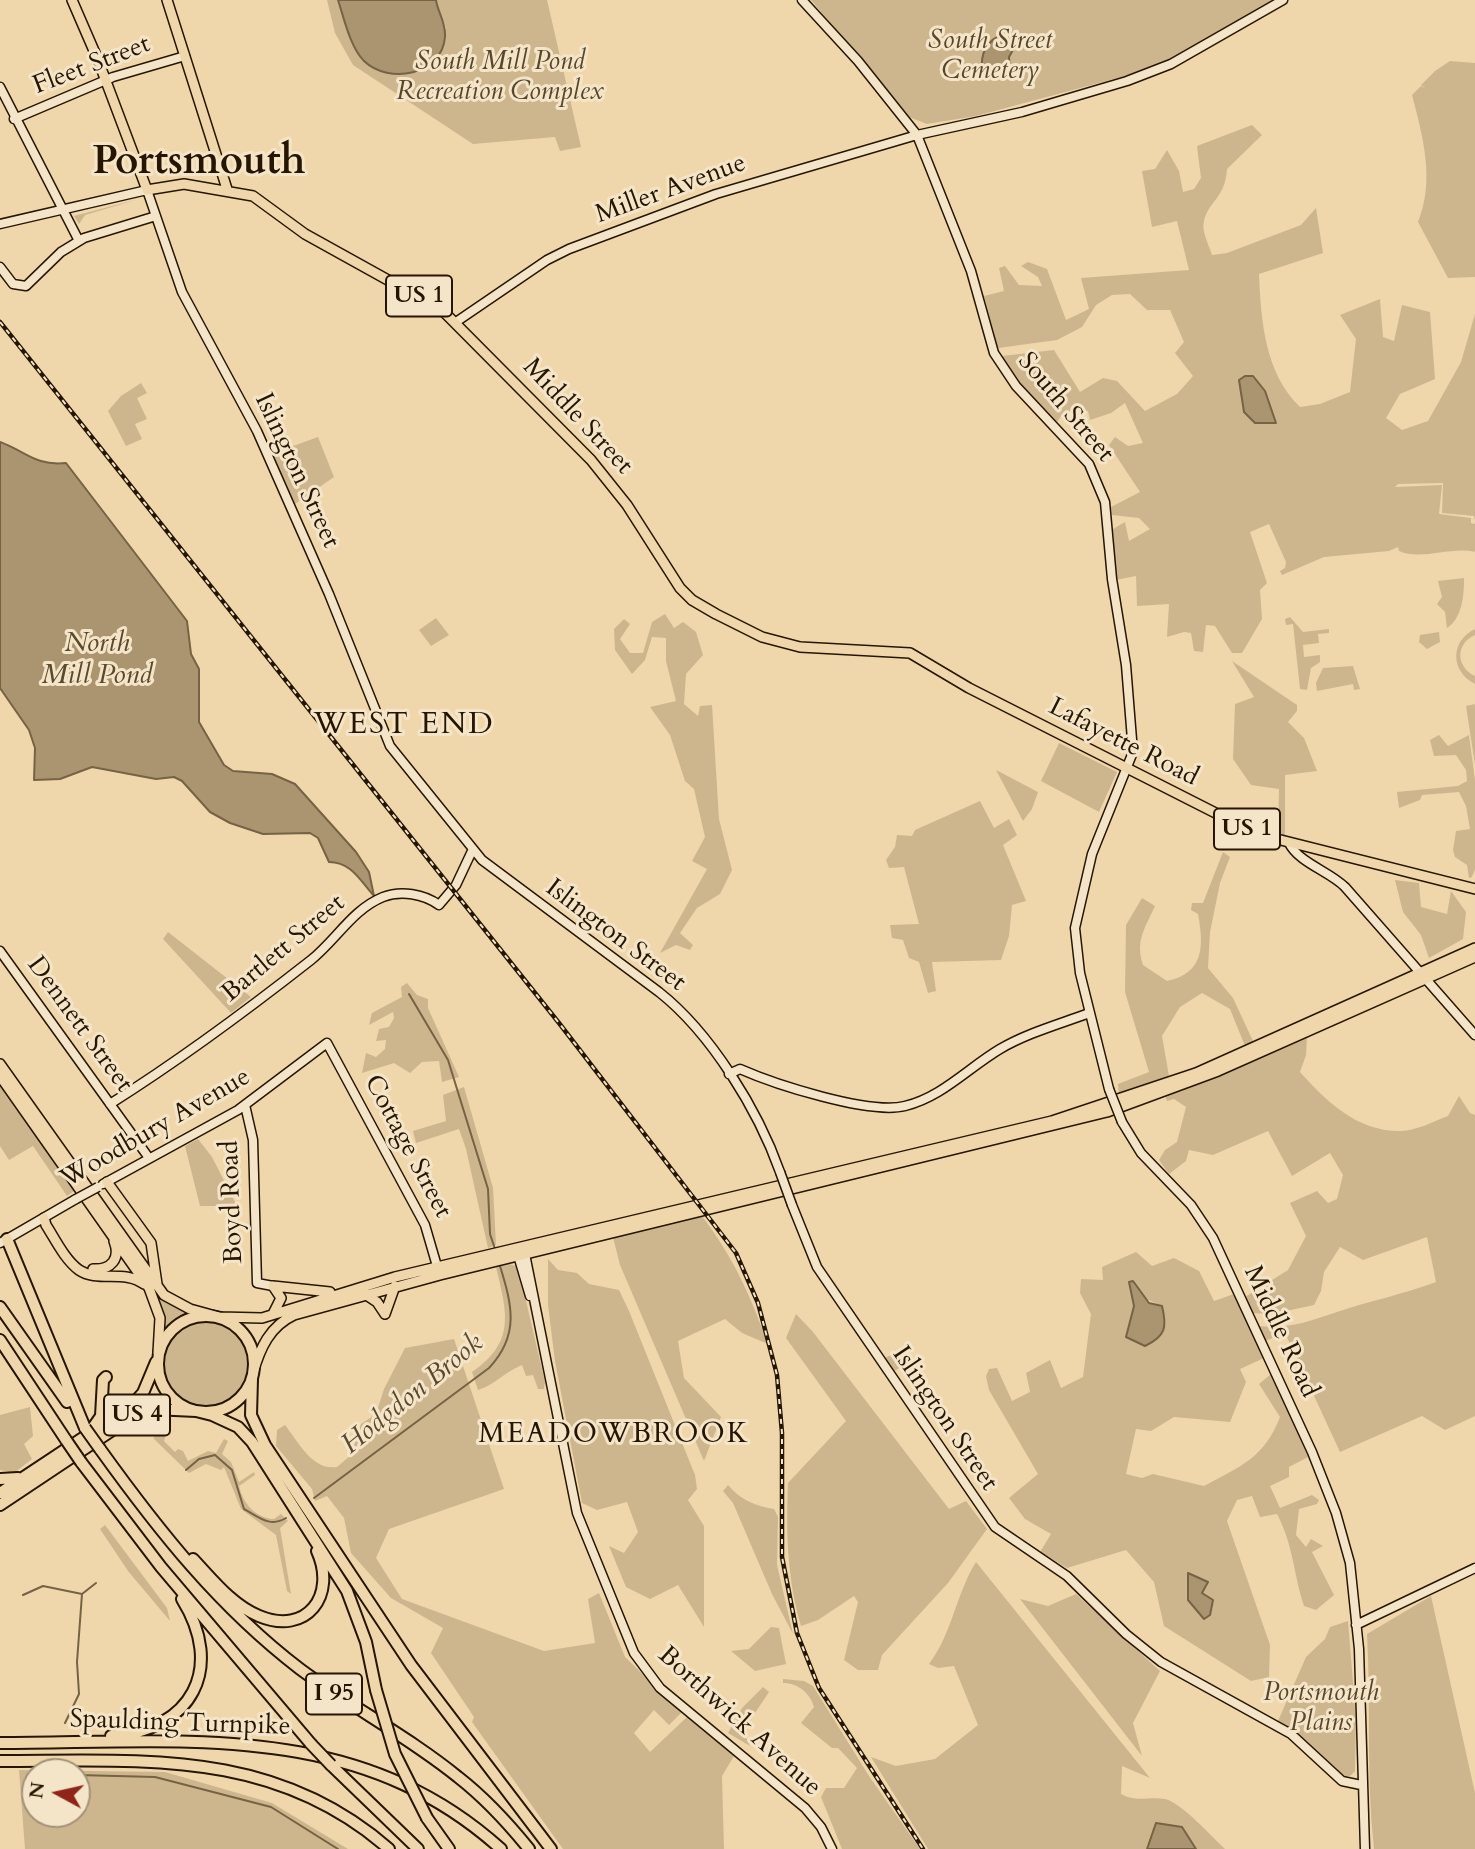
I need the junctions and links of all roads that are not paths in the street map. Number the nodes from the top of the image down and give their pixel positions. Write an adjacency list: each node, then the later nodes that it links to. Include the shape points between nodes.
1 (72, 0): 6 (main road)
2 (167, 0): 5 (main road)
3 (802, 0): 9 (street, South Street)
4 (1283, 0): 9 (street, Miller Avenue, via 1157,71 1022,112)
5 (185, 56): 6 (street, Fleet Street); 10 (main road)
6 (106, 81): 8 (street, Fleet Street); 12 (main road)
7 (0, 87): 8 (street)
8 (14, 118): 14 (street)
9 (917, 135): 19 (street, Miller Avenue, via 711,195 569,249); 21 (street, South Street, via 971,271 998,360 1016,386 1089,464 1102,489 1129,690 1133,752)
10 (221, 171): 11 (main road, via 220,185); 13 (main road)
11 (214, 187): 12 (main road, Middle Street / US 1, via 184,184); 13 (main road, Middle Street / US 1)
12 (147, 190): 14 (street); 15 (street, Islington Street)
13 (227, 190): 19 (main road, Middle Street / US 1, via 260,199 305,234 429,301)
14 (63, 209): 16 (street); 17 (street)
15 (156, 216): 17 (street); 23 (street, Islington Street, via 182,292 268,454 386,738)
16 (0, 224)
17 (79, 241): 18 (street, via 29,284 11,282)
18 (0, 267)
19 (456, 322): 20 (main road, Middle Street / US 1, via 608,479 680,588 696,603 780,643 828,650 907,652)
20 (957, 682): 21 (main road, Lafayette Road / US 1)
21 (1128, 768): 22 (main road, Lafayette Road / US 1, via 1257,834); 25 (street, South Street, via 1091,854)
22 (1289, 843): 24 (main road, Lafayette Road / US 1); 29 (street, via 1295,853 1341,883)
23 (472, 851): 34 (street, Islington Street, via 663,995); 36 (street, Bartlett Street, via 456,885 439,905 425,896 397,894 368,905 313,959 171,1065)
24 (1475, 889)
25 (1075, 928): 30 (street, Middle Road)
26 (1475, 947): 29 (main road)
27 (0, 951): 36 (street, Dennett Street)
28 (1475, 957): 29 (main road)
29 (1423, 975): 31 (street); 45 (main road, via 1222,1062 1093,1110)
30 (1089, 1013): 34 (street, via 1016,1041 940,1091 903,1106 882,1107 827,1096 765,1081 740,1069); 70 (street, Middle Road, bridge, via 1122,1122 1137,1148 1195,1210 1213,1238 1328,1491 1350,1563)
31 (1475, 1035)
32 (327, 1043): 37 (street, Woodbury Avenue); 46 (street, Cottage Street, via 425,1224)
33 (0, 1065): 44 (main road)
34 (729, 1074): 73 (street, Islington Street, bridge, via 761,1126 817,1267 995,1527 1067,1576 1161,1662 1291,1734 1342,1781)
35 (0, 1076): 41 (main road)
36 (110, 1104): 38 (street, Dennett Street)
37 (245, 1105): 38 (street, Woodbury Avenue); 47 (street, Boyd Road, via 253,1140 257,1283)
38 (149, 1158): 39 (street, Woodbury Avenue)
39 (107, 1182): 40 (street, Woodbury Avenue, bridge); 42 (main road)
40 (44, 1218): 41 (main road, via 80,1263 93,1269 105,1269 114,1261 117,1248); 43 (street, Woodbury Avenue); 49 (main road, via 78,1269 90,1275 131,1277)
41 (111, 1233): 49 (main road)
42 (148, 1238): 44 (main road, via 140,1247); 49 (main road, via 155,1254)
43 (4, 1241): 60 (highway)
44 (127, 1244): 49 (main road)
45 (521, 1252): 46 (main road); 80 (street, Borthwick Avenue, via 579,1520 638,1661 660,1688 805,1808)
46 (439, 1271): 48 (main road); 50 (main road)
47 (273, 1286): 50 (main road); 53 (main road, via 281,1298)
48 (395, 1286): 51 (main road); 51 (main road, via 385,1314)
49 (153, 1288): 54 (main road, via 175,1303); 56 (main road, via 160,1318)
50 (343, 1292): 53 (main road)
51 (365, 1294): 57 (main road, via 281,1322 266,1339)
52 (0, 1307): 60 (highway, I 95)
53 (272, 1315): 54 (main road)
54 (219, 1317): 56 (highway, via 201,1315 179,1324); 57 (highway, via 247,1338 253,1355)
55 (0, 1340): 68 (highway, I 95, bridge, via 81,1462)
56 (158, 1353): 58 (highway, via 147,1386); 59 (highway, via 157,1369 165,1388 177,1402)
57 (252, 1376): 59 (highway, via 243,1395 229,1406); 79 (highway, via 251,1415 265,1445 411,1665)
58 (127, 1409): 61 (highway); 61 (highway, via 110,1406 106,1377 99,1420)
59 (197, 1411): 65 (highway, US 4, via 157,1409 138,1415); 66 (highway, via 244,1432)
60 (85, 1427): 67 (highway, I 95, bridge)
61 (81, 1440): 62 (highway)
62 (27, 1475): 63 (highway); 64 (highway)
63 (0, 1479)
64 (0, 1493)
65 (0, 1505)
66 (302, 1519): 67 (highway, via 320,1558 324,1584 313,1608 298,1619 285,1621 259,1616 241,1606); 76 (highway, bridge, via 354,1607 395,1754 427,1818)
67 (153, 1521): 78 (highway, I 95, via 204,1582 265,1640 337,1696 458,1776)
68 (162, 1567): 71 (highway, via 193,1617 202,1647 197,1683 178,1712 161,1725 134,1734); 75 (highway, I 95, bridge, via 331,1765)
69 (1475, 1568): 70 (street)
70 (1356, 1625): 73 (street, Middle Road, via 1362,1699)
71 (0, 1741): 77 (highway, Spaulding Turnpike, via 221,1743 307,1752 357,1765 412,1788 464,1819)
72 (0, 1761): 74 (highway, Spaulding Turnpike, via 165,1762 233,1770 314,1798)
73 (1361, 1784): 81 (street, Middle Road)
74 (389, 1849)
75 (418, 1849)
76 (449, 1849)
77 (501, 1849)
78 (529, 1849)
79 (551, 1849)
80 (832, 1849)
81 (1365, 1849)

